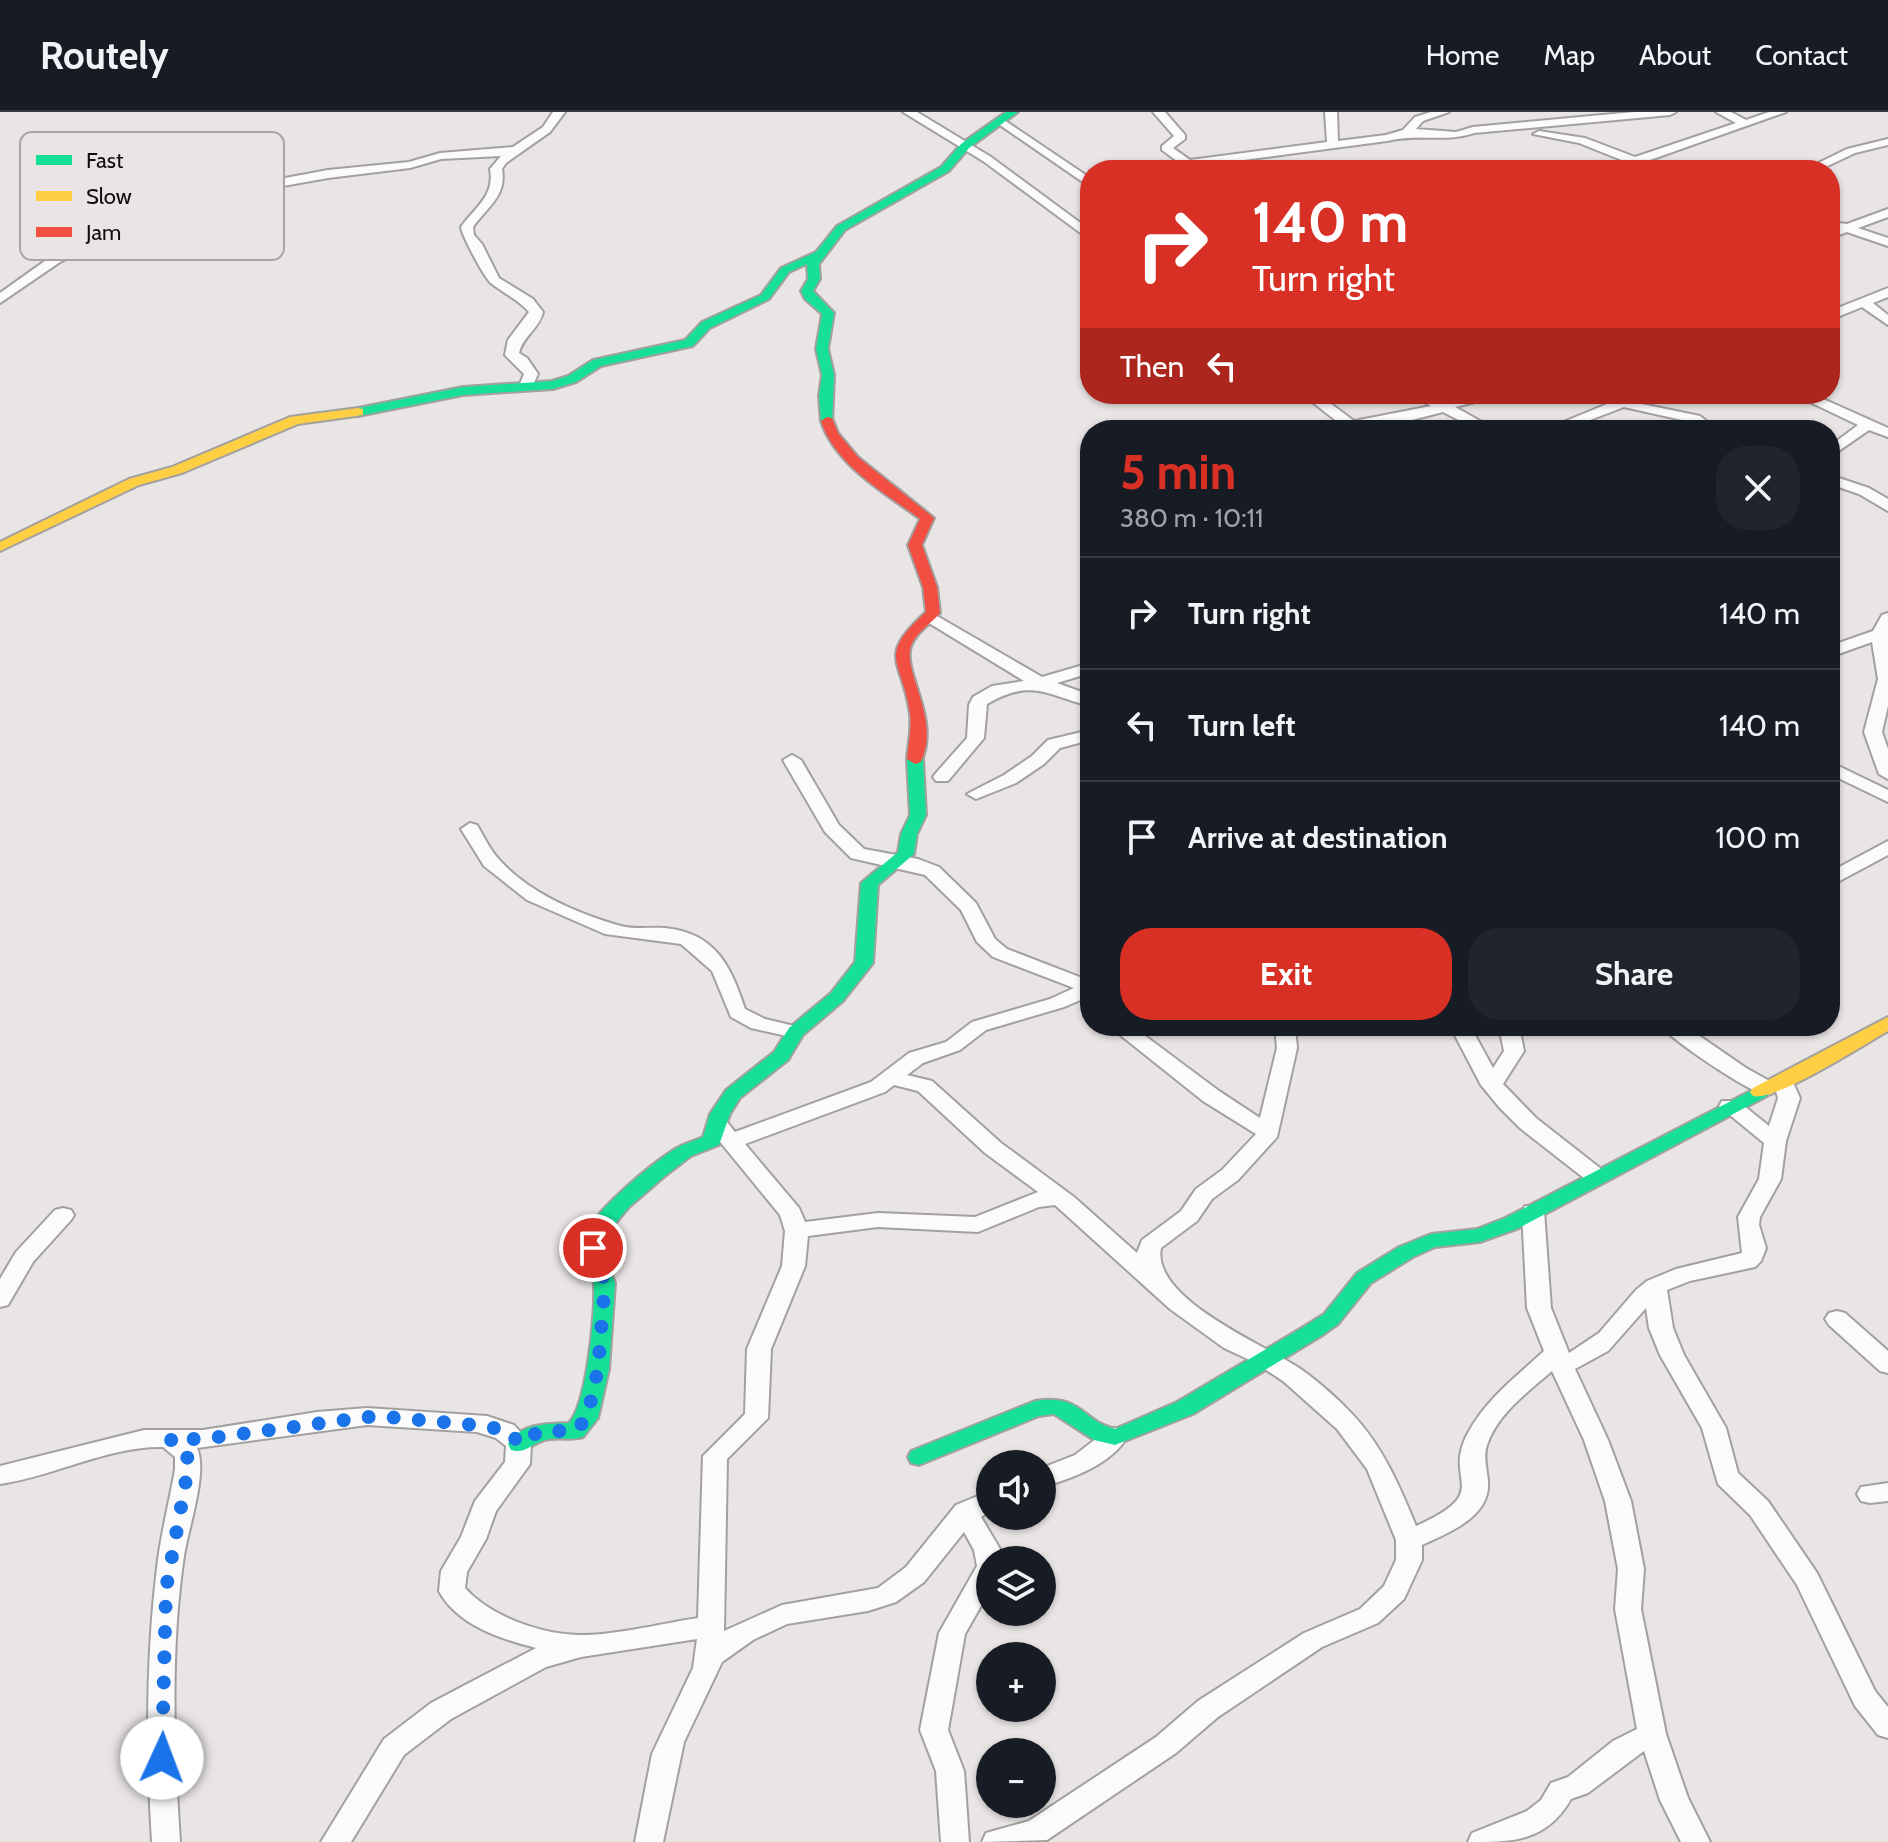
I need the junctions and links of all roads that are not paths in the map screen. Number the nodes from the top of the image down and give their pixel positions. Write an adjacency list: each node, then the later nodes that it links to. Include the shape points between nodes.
1 (559, 112): 16 (street)
2 (909, 112): 15 (street)
3 (1159, 112): 17 (street, via 1181,137 1166,148)
4 (1331, 112): 14 (street)
5 (1443, 112): 12 (street, via 1419,119)
6 (1670, 112): 11 (street)
7 (1722, 112): 10 (street)
8 (1780, 112): 10 (street)
9 (1007, 117): 15 (street); 21 (street)
10 (1744, 123): 19 (street)
11 (1523, 127): 12 (street, via 1457,135); 19 (street)
12 (1407, 132): 14 (street)
13 (1888, 142): 20 (street)
14 (1333, 144): 18 (street)
15 (965, 146): 26 (street); 29 (street, via 945,169 841,228)
16 (520, 149): 22 (street); 36 (street, via 497,166 497,193 475,214 467,232 497,285 536,312 513,344 512,355 531,374)
17 (1182, 160)
18 (1234, 160)
19 (1637, 160)
20 (1832, 160)
21 (1080, 175)
22 (284, 182)
23 (1888, 213): 25 (street)
24 (1840, 226): 25 (street)
25 (1845, 228): 27 (street); 28 (street)
26 (1080, 229)
27 (1840, 230)
28 (1888, 242)
29 (822, 254): 36 (street, via 785,270 765,297 706,325 689,343 592,365 566,382); 55 (street, via 812,266 814,279 807,291 828,313 822,349 828,375 828,431 851,461 927,518 915,545 933,592)
30 (58, 260): 32 (street)
31 (1888, 292): 33 (street)
32 (0, 299)
33 (1865, 303): 34 (street); 35 (street)
34 (1840, 312)
35 (1888, 321)
36 (526, 386): 54 (street, via 463,391 295,420 177,470 134,482)
37 (1322, 404): 44 (street)
38 (1438, 404): 42 (street)
39 (1454, 404): 42 (street)
40 (1822, 404): 50 (street)
41 (1631, 405): 47 (street); 48 (street); 49 (street)
42 (1444, 407): 45 (street); 46 (street)
43 (1888, 415): 50 (street)
44 (1343, 420)
45 (1395, 420)
46 (1469, 420)
47 (1584, 420)
48 (1644, 420)
49 (1696, 420)
50 (1878, 429): 51 (street)
51 (1840, 448)
52 (1840, 483): 53 (street)
53 (1888, 506)
54 (0, 547)
55 (930, 617): 59 (street); 70 (street, via 907,635 901,647 904,674 918,711 919,808 909,848)
56 (1883, 626): 57 (street); 64 (street, via 1886,679 1873,732)
57 (1840, 647)
58 (1080, 671): 59 (street)
59 (1040, 683): 60 (street); 65 (street, via 998,690 979,701 976,738)
60 (1080, 697)
61 (1080, 738): 66 (street, via 1054,744 1026,769)
62 (792, 760): 70 (street, via 846,843 858,854)
63 (1840, 772): 67 (street)
64 (1888, 774)
65 (942, 777)
66 (976, 794)
67 (1888, 797)
68 (470, 829): 75 (street, via 502,876 522,890 609,929 689,941 721,970 741,1015)
69 (1888, 847): 71 (street)
70 (895, 862): 72 (street, via 925,867 946,883 1000,953); 75 (street, via 867,889 864,963 837,997)
71 (1840, 874)
72 (1080, 985)
73 (1080, 995): 81 (street, via 979,1026 953,1046 916,1058)
74 (1888, 1023): 83 (street)
75 (796, 1032): 86 (street, via 781,1056 733,1094 720,1114)
76 (1132, 1036): 85 (street)
77 (1286, 1036): 85 (street)
78 (1465, 1036): 82 (street)
79 (1511, 1036): 82 (street, via 1514,1051)
80 (1685, 1036): 83 (street, via 1739,1073)
81 (890, 1078): 86 (street, via 878,1087); 89 (street, via 925,1086 993,1148)
82 (1492, 1085): 88 (street, via 1528,1123)
83 (1775, 1085): 84 (street); 87 (street, via 1789,1098)
84 (1730, 1106): 87 (street); 88 (street)
85 (1266, 1131): 93 (street, via 1261,1144 1204,1194 1189,1216 1150,1245)
86 (725, 1134): 92 (street, via 791,1213); 102 (street, via 684,1152 658,1171 597,1231 593,1253 605,1283 598,1369 587,1418 575,1431 540,1431)
87 (1775, 1141): 94 (street, via 1770,1179 1749,1217 1753,1256)
88 (1597, 1177): 90 (street)
89 (1058, 1197): 92 (street, via 1035,1200 978,1225 878,1220); 93 (street)
90 (1533, 1211): 97 (street, via 1495,1231 1431,1241 1406,1252 1356,1286 1331,1319); 98 (street, via 1539,1308)
91 (63, 1215): 95 (street, via 24,1257)
92 (798, 1230): 109 (street, via 796,1263 759,1350 756,1418 719,1450 714,1463)
93 (1152, 1277): 97 (street, via 1210,1328)
94 (1655, 1287): 98 (street, via 1603,1346 1582,1359); 112 (street, via 1661,1328 1714,1428 1727,1477 1759,1508 1808,1580 1865,1698)
95 (0, 1299)
96 (1837, 1319): 99 (street)
97 (1266, 1359): 100 (street, via 1185,1408); 108 (street, via 1329,1406 1372,1455)
98 (1558, 1359): 108 (street, via 1506,1399 1481,1430 1471,1459 1473,1500); 113 (street, via 1618,1501 1629,1557 1630,1621)
99 (1888, 1365)
100 (1115, 1437): 103 (street, via 1054,1406 1004,1420); 104 (street, via 1084,1461)
101 (170, 1439): 102 (street, via 376,1416 486,1426 510,1432); 105 (street, via 137,1439 43,1468); 114 (street, via 187,1453 188,1469 165,1604 161,1765)
102 (519, 1444): 110 (street, via 517,1464 484,1508 454,1571 452,1591 506,1627)
103 (919, 1457)
104 (1056, 1472)
105 (0, 1475)
106 (976, 1507): 107 (street)
107 (965, 1512): 111 (street, via 924,1563 888,1594 787,1613 727,1640); 117 (street, via 987,1549 990,1566 952,1633 934,1730 950,1771)
108 (1409, 1540): 118 (street, via 1406,1568 1383,1606 1279,1662 1037,1831)
109 (712, 1626): 110 (street); 111 (street)
110 (581, 1646): 115 (street, via 530,1662 419,1725 394,1747)
111 (710, 1656): 116 (street, via 669,1745)
112 (1888, 1727)
113 (1652, 1734): 119 (street, via 1561,1791 1537,1820); 120 (street, via 1674,1800)
114 (166, 1842)
115 (335, 1842)
116 (649, 1842)
117 (955, 1842)
118 (996, 1842)
119 (1482, 1842)
120 (1696, 1842)

